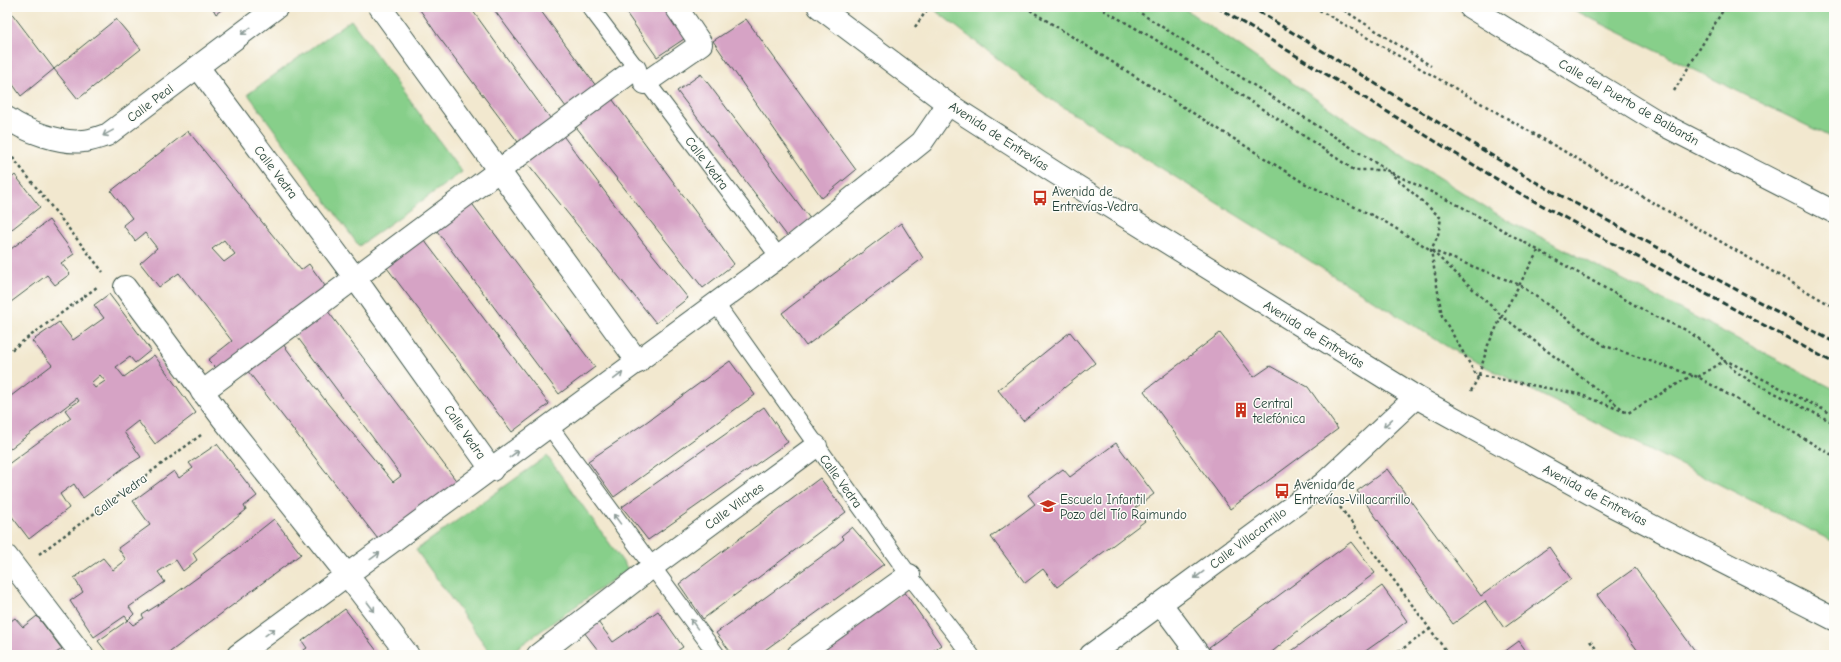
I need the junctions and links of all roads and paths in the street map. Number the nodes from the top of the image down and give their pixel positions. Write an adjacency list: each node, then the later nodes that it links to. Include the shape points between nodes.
1 (277, 7): 16 (street, Calle Peal, one-way to 16)
2 (380, 7): 22 (street)
3 (590, 7): 17 (lane, Calle Vedra)
4 (676, 7): 17 (street, via 700,44)
5 (819, 7): 19 (street, Avenida de Entrevías)
6 (929, 7): 14 (path)
7 (1025, 7): 25 (path, via 1304,183 1382,220)
8 (1098, 7): 23 (path, via 1152,38 1354,170)
9 (1131, 7): 23 (path)
10 (1314, 7): 34 (path)
11 (1338, 7): 15 (path)
12 (1470, 7): 24 (street, Calle del Puerto de Balbarán, via 1658,122)
13 (1725, 7): 18 (path)
14 (915, 26)
15 (1431, 66)
16 (198, 67): 20 (street, Calle Peal, one-way to 20, via 107,135 83,142 49,138 18,126); 29 (street, Calle Vedra)
17 (640, 76): 22 (street); 27 (lane, Calle Vedra)
18 (1674, 91)
19 (948, 104): 27 (street, Calle Vedra, via 922,142); 43 (street, Avenida de Entrevías)
20 (7, 118)
21 (7, 150): 28 (path, via 104,273)
22 (498, 170): 29 (street); 38 (street)
23 (1386, 170): 25 (path, via 1441,218 1438,235); 26 (path, via 1462,207)
24 (1834, 212)
25 (1431, 250): 31 (path); 35 (path); 39 (path, via 1442,316)
26 (1538, 251): 31 (path); 37 (path, via 1656,317 1686,330 1709,346)
27 (779, 257): 33 (street, Calle Vedra)
28 (104, 278)
29 (355, 278): 42 (street); 51 (street, Calle Vedra)
30 (103, 283): 36 (path)
31 (1520, 285): 35 (path); 40 (path, via 1605,346)
32 (125, 287): 42 (street)
33 (716, 304): 38 (street, Calle Vedra); 49 (lane, Calle Vedra)
34 (1834, 307)
35 (1502, 316): 39 (path, via 1488,345); 44 (path)
36 (7, 353)
37 (1724, 361): 40 (path); 45 (path, via 1743,368); 47 (path, via 1749,380)
38 (638, 362): 48 (street, Calle Vedra, one-way to 38)
39 (1478, 376): 41 (path); 44 (path, via 1579,394)
40 (1698, 377): 44 (path, via 1690,376); 50 (path)
41 (1471, 391)
42 (202, 392): 46 (street)
43 (1416, 397): 52 (street, Calle Villacarrillo, one-way to 52); 58 (street, Avenida de Entrevías, via 1613,506)
44 (1628, 414)
45 (1834, 415)
46 (223, 419): 53 (path, Calle Vedra); 56 (street)
47 (1834, 423)
48 (550, 426): 51 (street, Calle Vedra, one-way to 48); 54 (lane, one-way to 48)
49 (816, 446): 54 (street, Calle Vilches); 55 (lane, Calle Vedra)
50 (1834, 456)
51 (492, 470): 56 (street, Calle Vedra, one-way to 51)
52 (1323, 484): 57 (street, Calle Villacarrillo, one-way to 57); 59 (path)
53 (12, 564): 61 (street)
54 (652, 567): 64 (street, Calle Vilches); 65 (lane, one-way to 54)
55 (909, 575): 66 (street); 67 (lane, Calle Vedra)
56 (348, 576): 62 (street, Calle Vedra, one-way to 56); 63 (street, one-way to 63)
57 (1161, 604): 68 (street, Calle Villacarrillo); 69 (street)
58 (1834, 619)
59 (1430, 628): 70 (path); 71 (path)
60 (1590, 641): 72 (path)
61 (82, 655)
62 (238, 655)
63 (408, 655)
64 (538, 655)
65 (717, 655)
66 (798, 655)
67 (971, 655)
68 (1092, 655)
69 (1199, 655)
70 (1394, 655)
71 (1449, 655)
72 (1601, 655)

